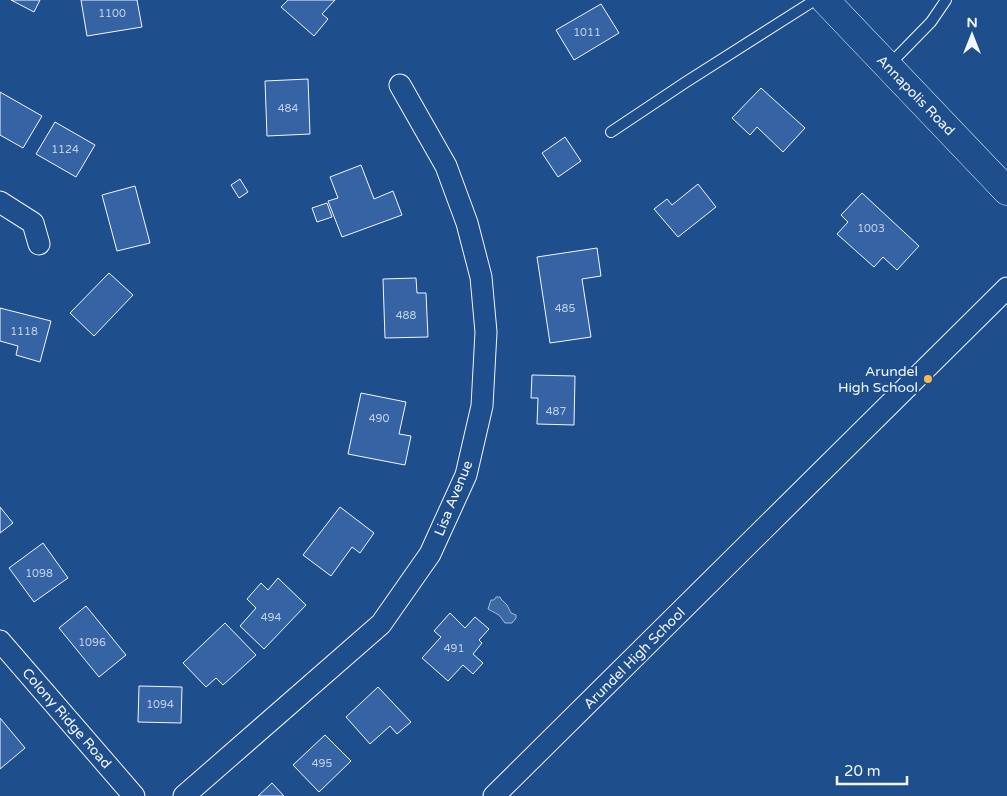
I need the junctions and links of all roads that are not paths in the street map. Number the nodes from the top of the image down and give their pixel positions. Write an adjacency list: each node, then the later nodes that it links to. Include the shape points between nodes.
1 (815, 0): 6 (lane)
2 (825, 0): 4 (main road, Annapolis Road)
3 (946, 0): 4 (lane, via 931,22)
4 (888, 66): 7 (main road, Annapolis Road)
5 (400, 85): 13 (street, Lisa Avenue, via 446,166 467,223 480,277 486,332 482,406 466,475 430,554 381,624)
6 (611, 132)
7 (1007, 191)
8 (0, 202): 9 (street, via 33,223)
9 (39, 244)
10 (1007, 288): 14 (street, Arundel High School)
11 (0, 641): 12 (street, Colony Ridge Road)
12 (134, 796)
13 (184, 796)
14 (494, 796)

